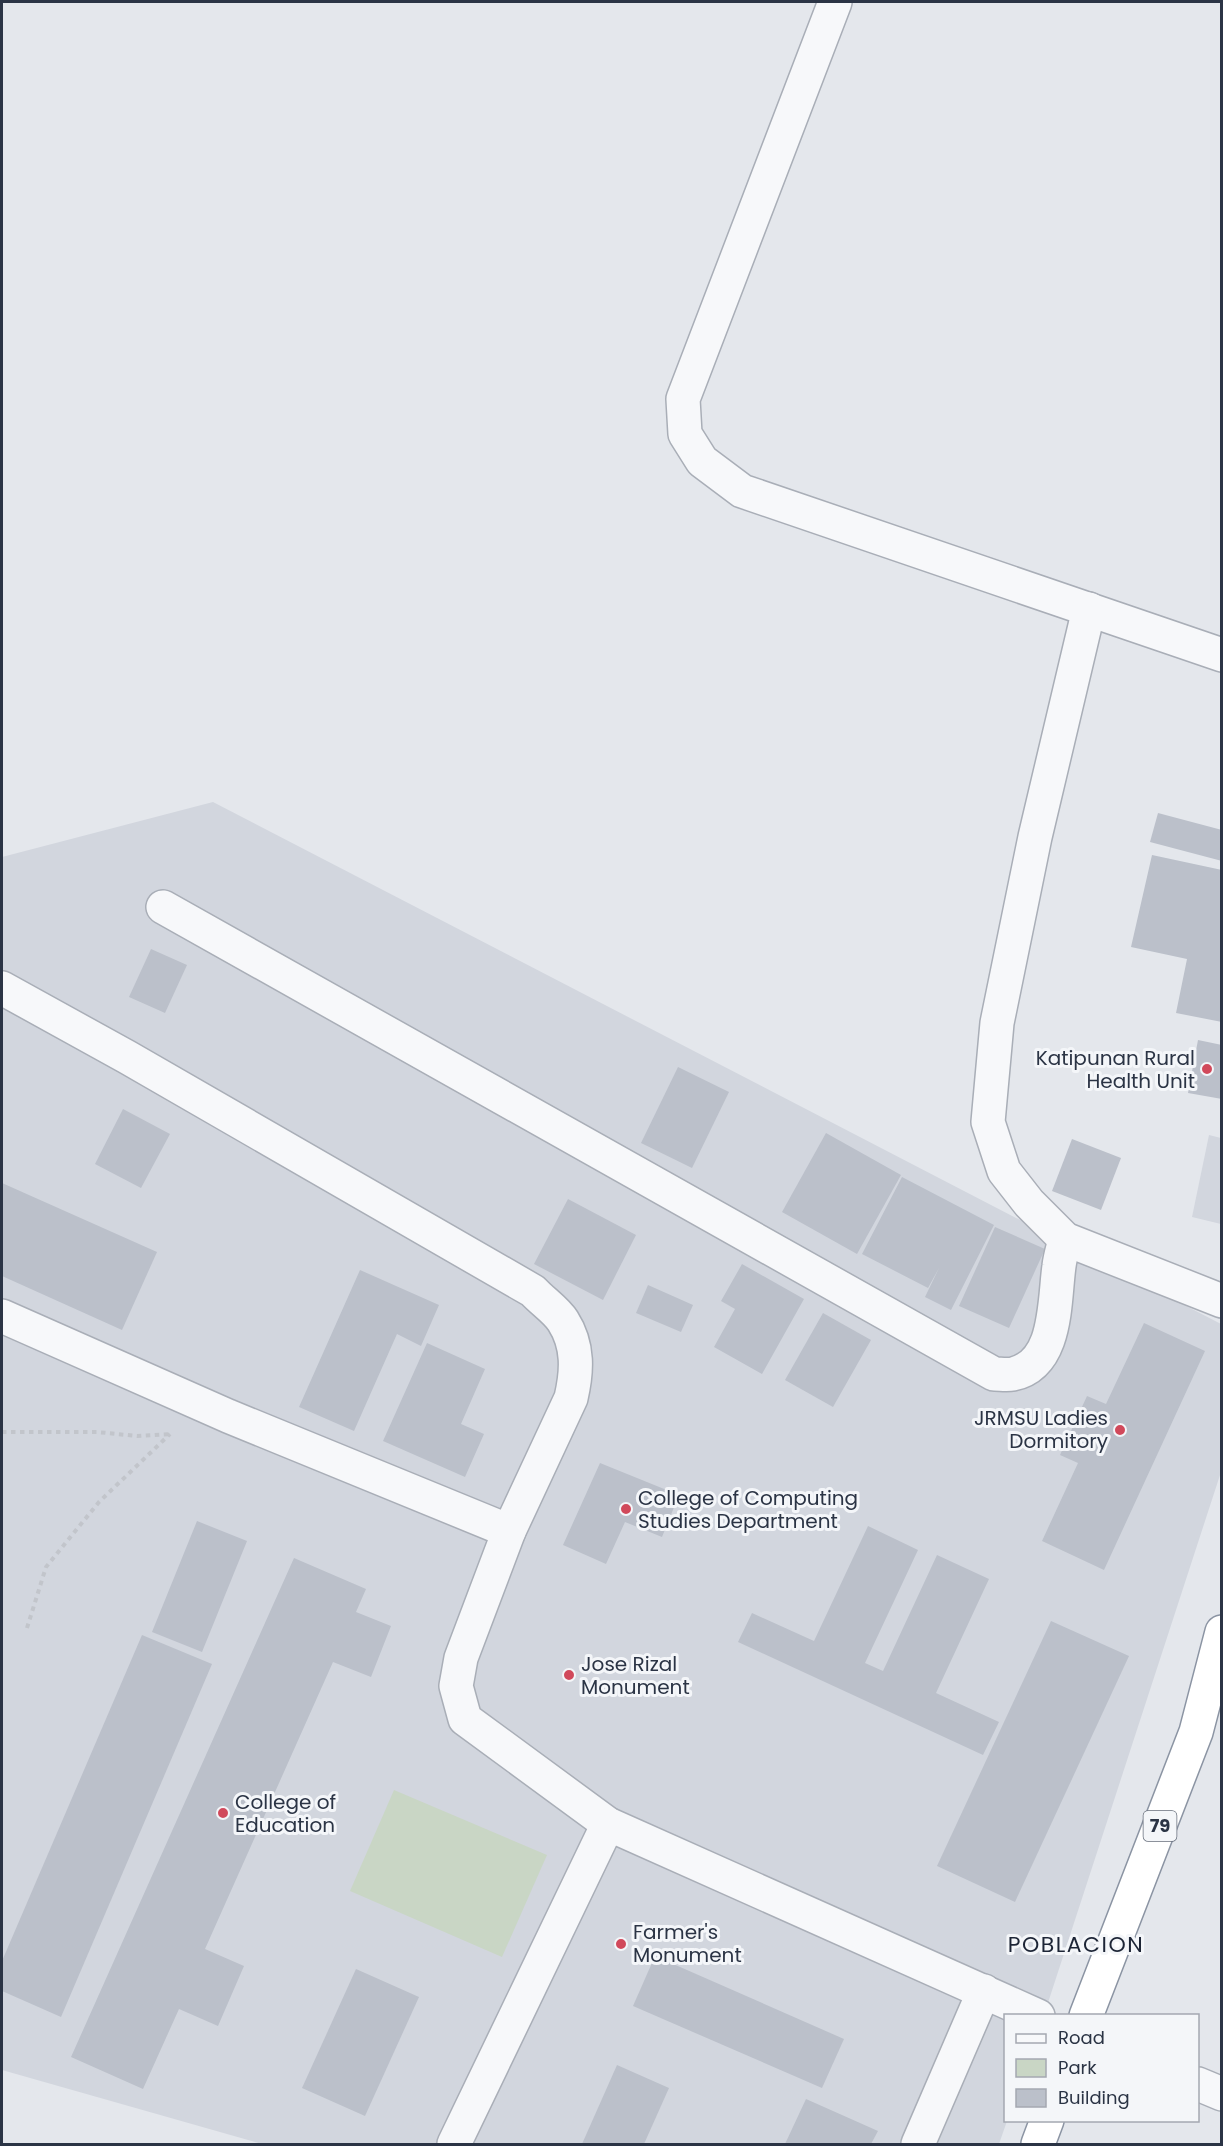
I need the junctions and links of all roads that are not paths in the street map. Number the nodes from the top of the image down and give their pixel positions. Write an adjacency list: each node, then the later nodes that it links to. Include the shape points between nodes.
1 (835, 2): 2 (street, via 683,399 685,434 702,461 742,491)
2 (1089, 609): 3 (street); 6 (street, via 1035,837 997,1023 988,1122 1004,1171)
3 (1221, 655)
4 (163, 907): 6 (street, via 994,1374 1012,1374 1028,1367 1040,1354 1053,1329)
5 (2, 988): 9 (street, via 533,1291 563,1321 576,1353 571,1398)
6 (1065, 1239): 7 (street)
7 (1221, 1301)
8 (2, 1316): 9 (street, via 228,1416)
9 (509, 1531): 11 (street, via 461,1658 456,1686 459,1703 465,1719)
10 (1221, 1632): 14 (highway, 79, via 1196,1732)
11 (608, 1824): 12 (street); 18 (street)
12 (984, 1991): 13 (street); 19 (street)
13 (1034, 2014)
14 (1087, 2014)
15 (1199, 2085): 16 (street)
16 (1221, 2094)
17 (1047, 2122): 20 (highway)
18 (454, 2145)
19 (918, 2145)
20 (1038, 2145)

